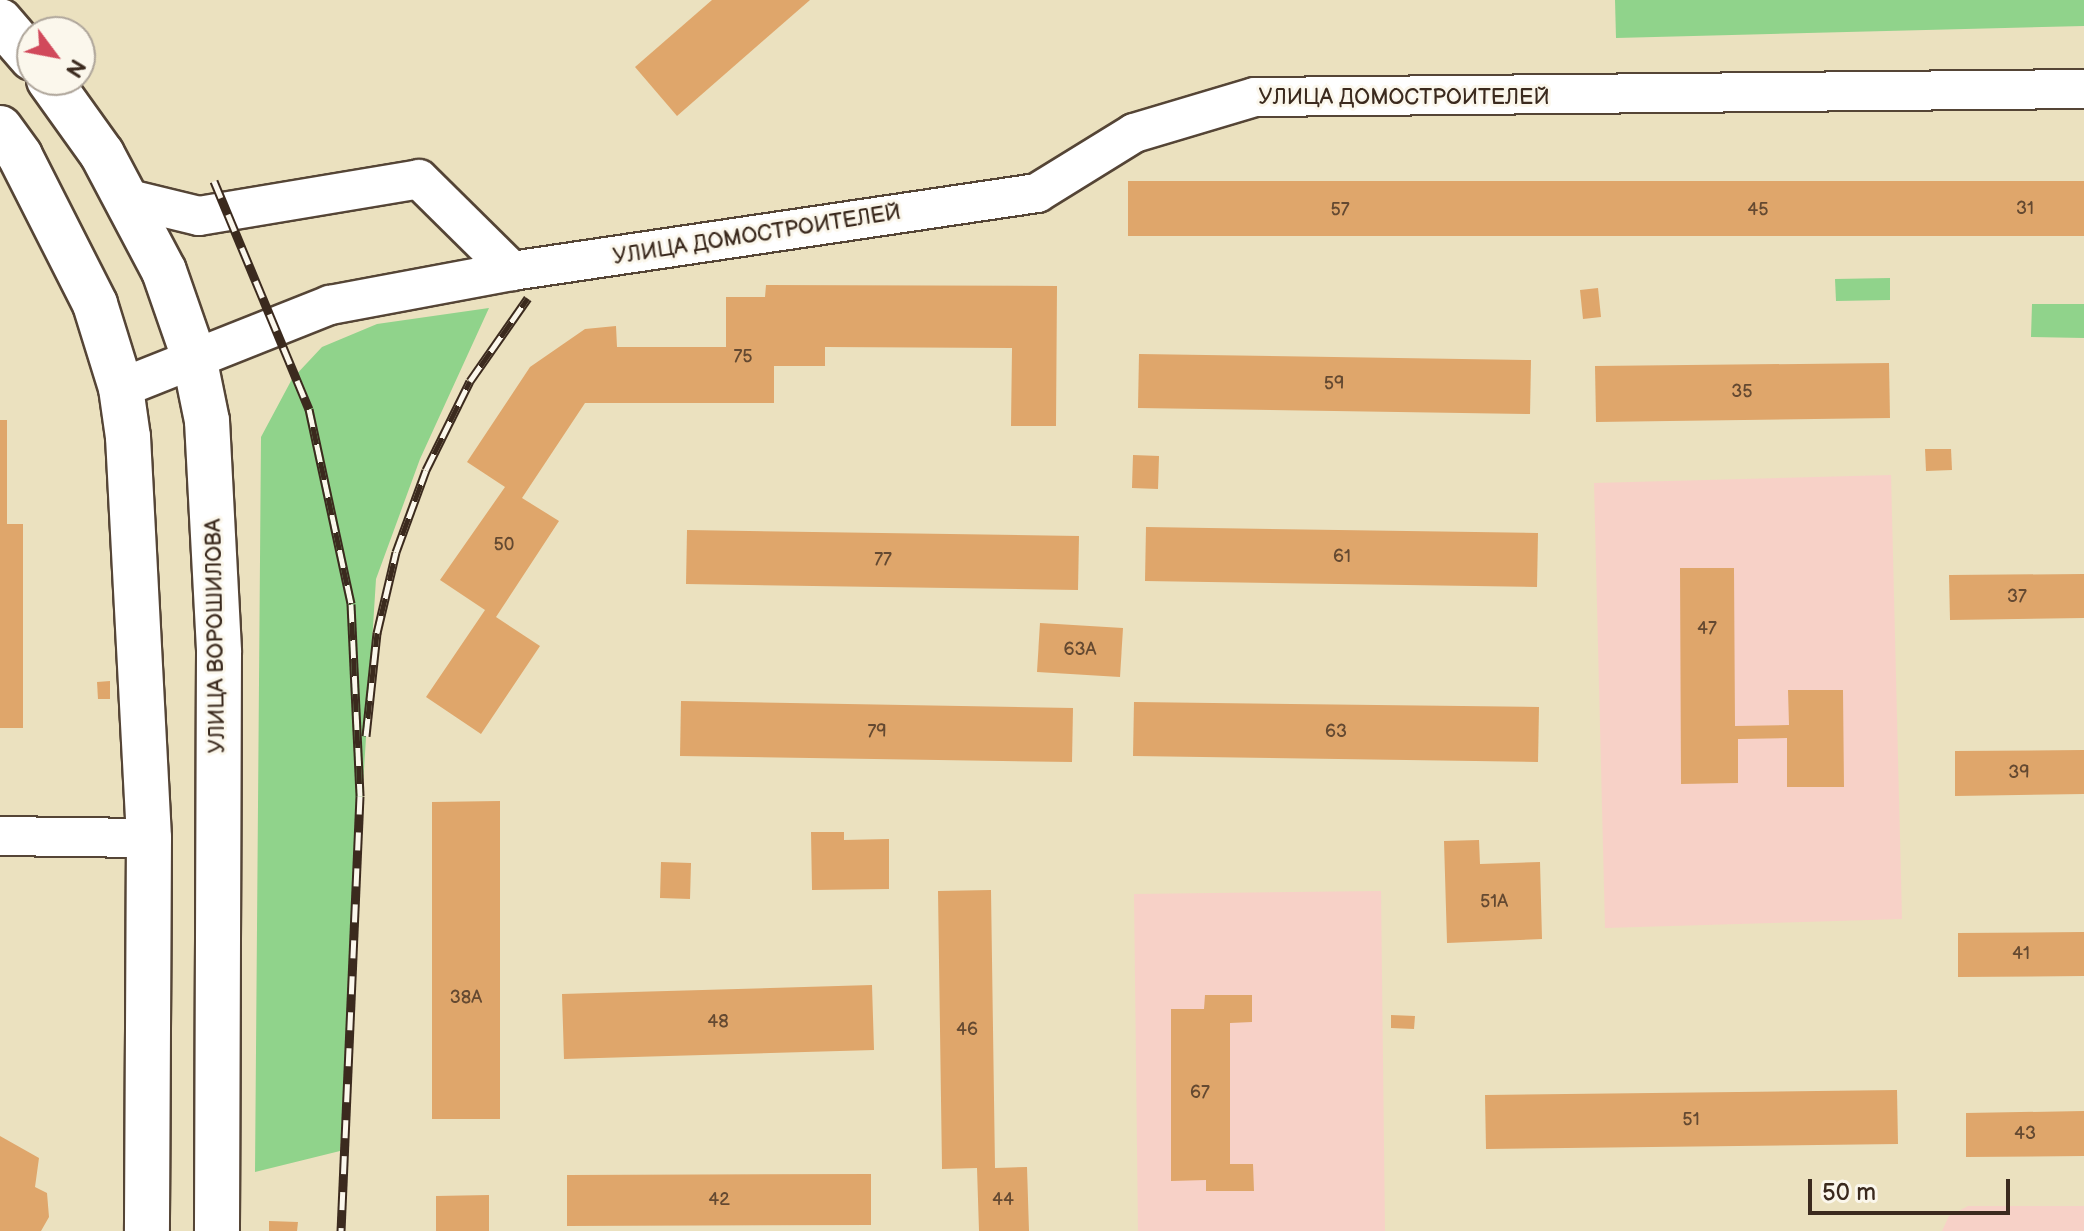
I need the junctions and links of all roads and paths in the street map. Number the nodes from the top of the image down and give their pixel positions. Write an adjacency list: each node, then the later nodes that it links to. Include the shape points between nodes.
1 (0, 21): 2 (main road)
2 (16, 40)
3 (2084, 89): 7 (street, УЛИЦА ДОМОСТРОИТЕЛЕЙ, via 1255,97 1134,133 1037,193)
4 (60, 96): 6 (main road, УЛИЦА ВОРОШИЛОВА)
5 (0, 128): 9 (main road, via 20,156 89,291)
6 (129, 199): 7 (street, via 199,216 419,179); 8 (main road, УЛИЦА ВОРОШИЛОВА, via 164,271)
7 (512, 271): 8 (street, УЛИЦА ДОМОСТРОИТЕЛЕЙ, via 330,305)
8 (194, 357): 9 (street, УЛИЦА ДОМОСТРОИТЕЛЕЙ); 13 (main road, УЛИЦА ВОРОШИЛОВА, via 213,486 219,653)
9 (121, 388): 11 (main road, via 132,492)
10 (0, 836): 11 (street)
11 (149, 838): 12 (main road)
12 (147, 1231)
13 (217, 1231)

